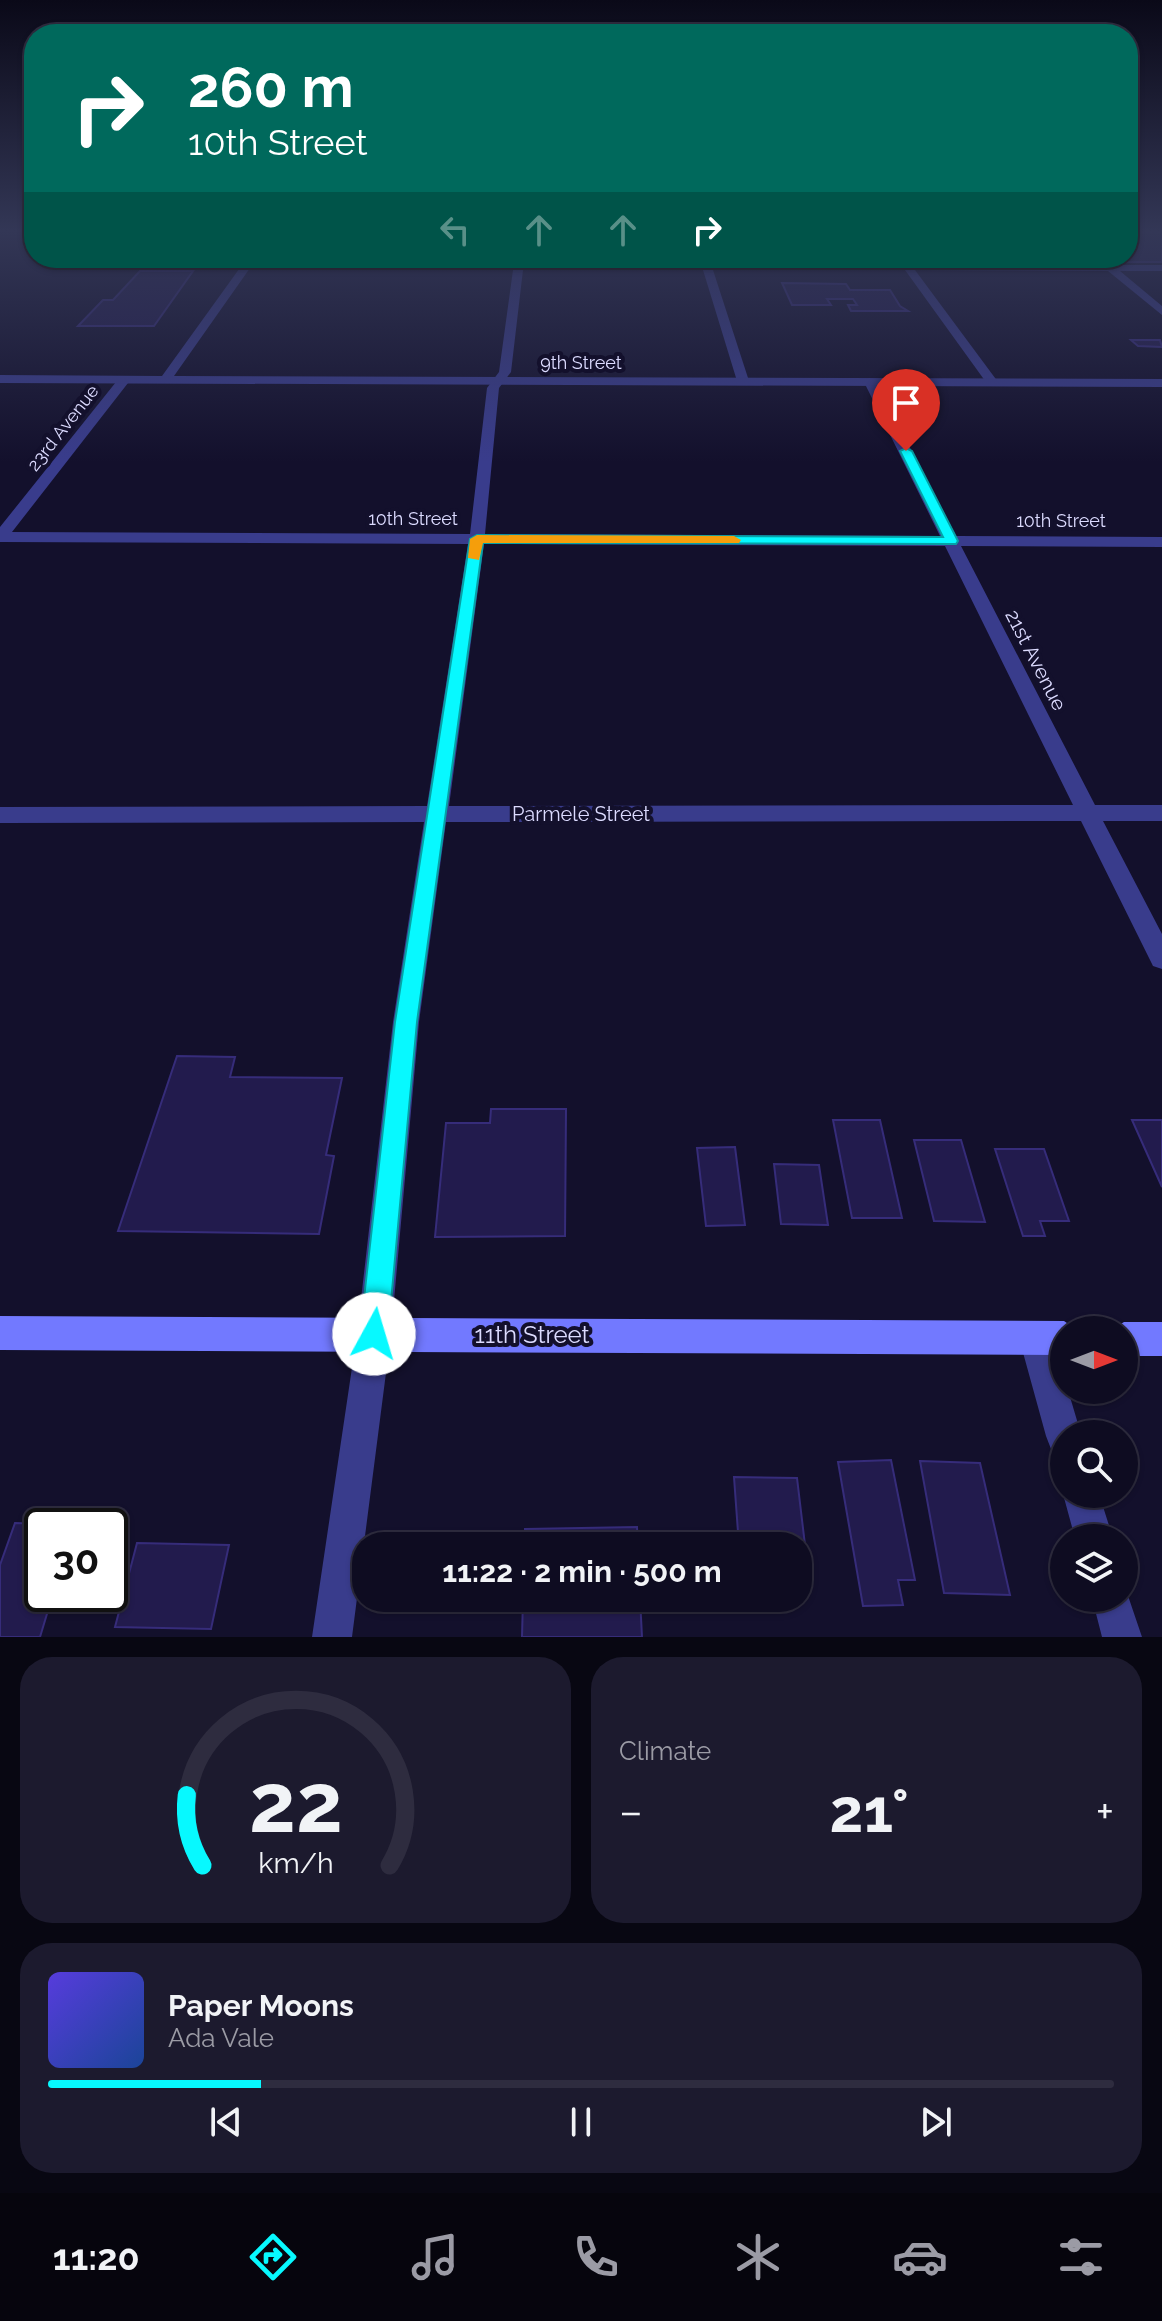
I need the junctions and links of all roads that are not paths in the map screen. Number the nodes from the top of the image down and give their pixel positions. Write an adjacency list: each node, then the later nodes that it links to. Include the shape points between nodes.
1 (216, 308): 6 (street)
2 (513, 308): 8 (street)
3 (720, 308): 9 (street)
4 (938, 308): 11 (street)
5 (0, 379): 7 (street, 9th Street)
6 (166, 379): 7 (street, 9th Street); 8 (street, 9th Street)
7 (124, 380): 13 (street, 23rd Avenue)
8 (500, 380): 9 (street, 9th Street); 14 (street, via 493,388)
9 (743, 381): 10 (street, 9th Street)
10 (870, 382): 11 (street, 9th Street); 15 (street, 21st Avenue)
11 (992, 382): 12 (street, 9th Street)
12 (1162, 383)
13 (0, 537): 14 (street, 10th Street)
14 (477, 539): 15 (street, 10th Street); 19 (street)
15 (952, 541): 16 (street, 10th Street); 17 (street, 21st Avenue)
16 (1162, 542)
17 (1088, 812): 18 (street, Parmele Street); 19 (street, Parmele Street); 21 (street, 21st Avenue)
18 (1162, 813)
19 (439, 814): 20 (street, Parmele Street); 23 (street, via 406,1022)
20 (0, 815)
21 (1162, 959)
22 (0, 1333): 23 (main road, 11th Street)
23 (374, 1334): 24 (main road, 11th Street); 28 (street)
24 (1050, 1338)
25 (1138, 1339): 26 (main road)
26 (1162, 1339)
27 (1115, 1612): 29 (street)
28 (332, 1637)
29 (1122, 1637)

